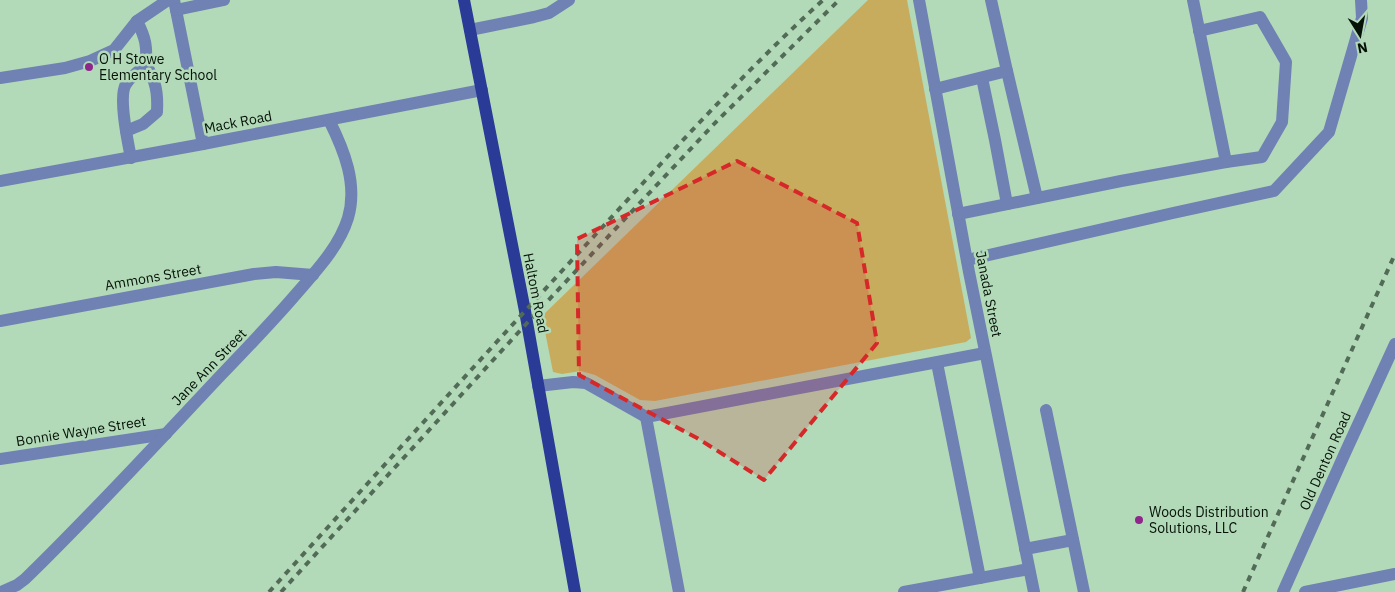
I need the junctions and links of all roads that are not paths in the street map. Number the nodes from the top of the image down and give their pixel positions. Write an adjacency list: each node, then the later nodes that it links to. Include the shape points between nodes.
1 (224, 0): 8 (street)
2 (464, 0): 10 (main road, Haltom Road)
3 (568, 0): 10 (street, via 549,13)
4 (918, 0): 16 (street, Janada Street)
5 (991, 0): 13 (street)
6 (1193, 0): 11 (street)
7 (1361, 0): 27 (street, via 1362,18 1329,132 1274,191)
8 (172, 3): 9 (street); 20 (street)
9 (137, 21): 12 (street, via 144,34); 14 (street, via 114,50 90,61)
10 (470, 30): 17 (main road, Haltom Road)
11 (1199, 31): 22 (street); 22 (street, via 1260,17 1286,62 1282,122 1262,157)
12 (146, 65): 19 (street, via 124,85); 19 (street, via 154,78 157,112 143,124)
13 (1007, 71): 15 (street); 24 (street)
14 (0, 78)
15 (982, 78): 16 (street); 25 (street)
16 (935, 89): 26 (street, Janada Street)
17 (482, 90): 18 (street, Mack Road); 33 (main road, Haltom Road)
18 (329, 120): 20 (street, Mack Road); 28 (street, Jane Ann Street, via 349,169 351,203 341,235)
19 (126, 131): 21 (street)
20 (203, 144): 21 (street, Mack Road)
21 (131, 158): 23 (street, Mack Road)
22 (1226, 162): 24 (street)
23 (0, 181)
24 (1037, 198): 25 (street)
25 (1007, 204): 26 (street)
26 (958, 214): 27 (street, Janada Street)
27 (967, 260): 31 (street, Janada Street)
28 (312, 275): 29 (street, Ammons Street, via 254,274); 36 (street, Jane Ann Street)
29 (0, 321)
30 (1395, 344): 49 (street, Old Denton Road)
31 (985, 354): 32 (street); 39 (street, Janada Street)
32 (937, 363): 35 (street); 42 (street)
33 (538, 386): 35 (street, via 586,383); 44 (main road, Haltom Road)
34 (1046, 410): 38 (street)
35 (646, 417): 45 (street)
36 (166, 434): 37 (street, Bonnie Wayne Street); 43 (street, Jane Ann Street, via 25,579)
37 (0, 459)
38 (1073, 540): 39 (street); 48 (street)
39 (1025, 549): 40 (street, Janada Street)
40 (1030, 570): 42 (street); 47 (street, Janada Street)
41 (1395, 574): 50 (street)
42 (980, 578): 46 (street)
43 (1, 592)
44 (575, 592)
45 (679, 592)
46 (904, 592)
47 (1034, 592)
48 (1084, 592)
49 (1283, 592)
50 (1305, 592)

